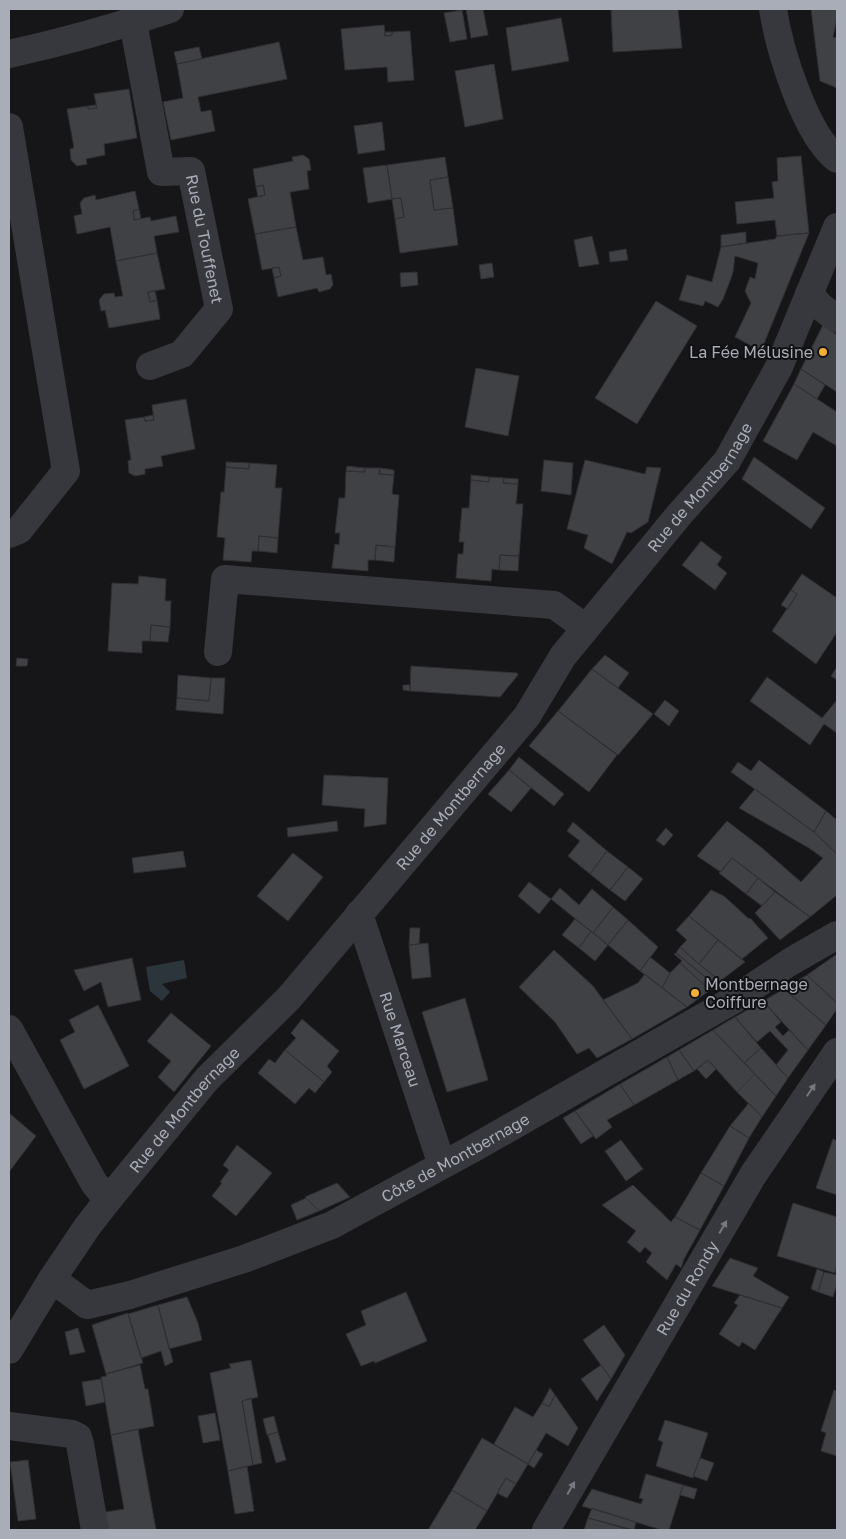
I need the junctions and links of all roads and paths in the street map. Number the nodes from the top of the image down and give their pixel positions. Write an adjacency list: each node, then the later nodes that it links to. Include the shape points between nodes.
1 (170, 9): 3 (street)
2 (773, 9): 6 (street, via 782,52 811,124 824,146)
3 (133, 22): 4 (street, via 62,43); 10 (street, Rue du Touffenet, via 161,172 191,171 219,309 182,354)
4 (9, 54)
5 (9, 126): 11 (street, via 66,471 18,530)
6 (837, 159)
7 (837, 227): 8 (street, Rue de Montbernage)
8 (809, 294): 9 (street); 12 (street, Rue de Montbernage, via 778,367 728,461 678,515)
9 (837, 319)
10 (150, 366)
11 (9, 534)
12 (586, 628): 13 (street, via 554,604 225,579); 14 (street, Rue de Montbernage, via 563,656 527,716)
13 (218, 652)
14 (359, 914): 18 (street, Rue Marceau); 19 (street, Rue de Montbernage, via 289,998 207,1079)
15 (837, 935): 18 (street, Côte de Montbernage, via 735,999)
16 (9, 1029): 19 (street, via 94,1183)
17 (837, 1052): 24 (street, Rue du Rondy, one-way to 17, via 753,1175)
18 (442, 1165): 20 (street, Côte de Montbernage, via 332,1225 244,1260 130,1296 87,1304)
19 (108, 1200): 20 (street, Rue de Montbernage)
20 (52, 1280): 21 (street, Rue de Montbernage)
21 (9, 1350)
22 (9, 1426): 23 (street, via 78,1437)
23 (95, 1530)
24 (546, 1530)

